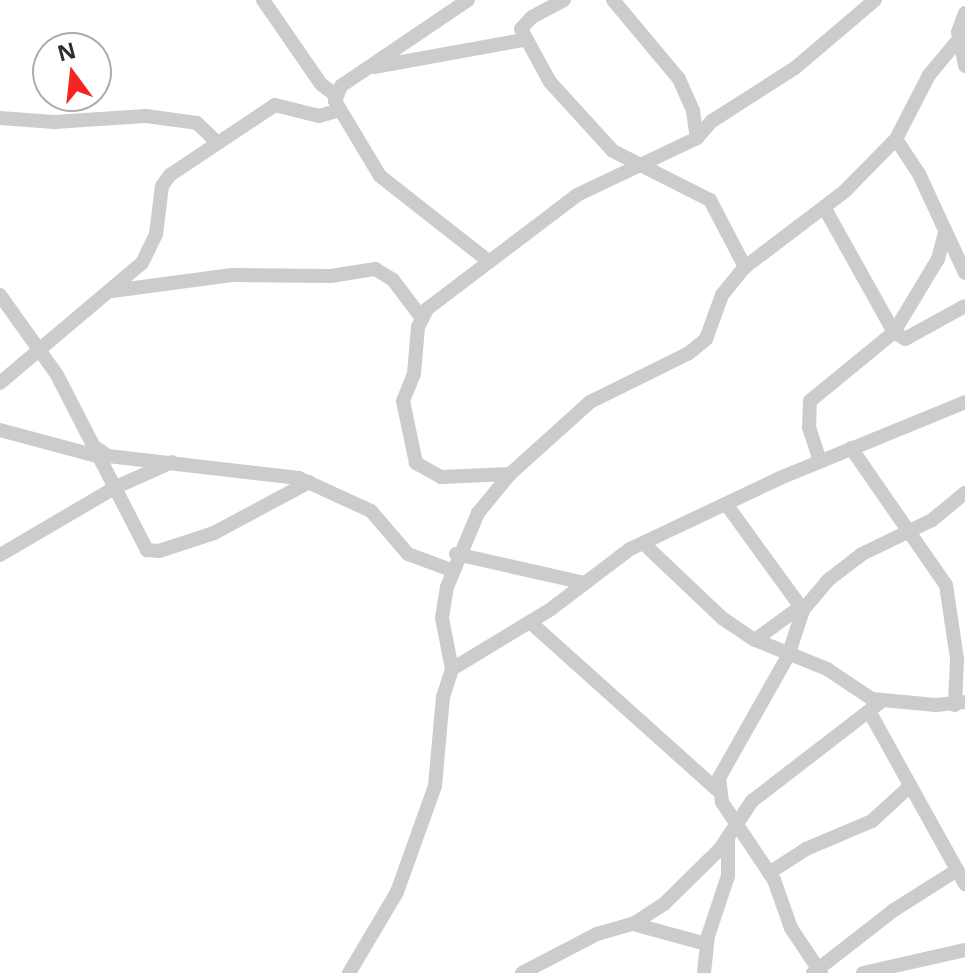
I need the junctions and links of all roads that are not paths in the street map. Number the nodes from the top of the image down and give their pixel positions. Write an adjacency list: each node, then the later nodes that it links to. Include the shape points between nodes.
1 (263, 0): 11 (street, via 321,84)
2 (468, 0): 10 (street)
3 (564, 0): 8 (street, via 532,17 521,29)
4 (613, 0): 14 (street, via 679,79 693,111)
5 (875, 0): 14 (street, via 795,68 712,121)
6 (965, 13): 7 (street)
7 (959, 39): 9 (street); 15 (street, via 929,75)
8 (523, 40): 10 (street); 17 (street, via 550,82 602,142)
9 (965, 64)
10 (367, 68): 11 (street)
11 (335, 95): 12 (street)
12 (340, 110): 16 (street, via 319,116 275,105); 20 (street, via 380,176)
13 (0, 118): 16 (street, via 54,122 146,116 197,123)
14 (697, 138): 17 (street)
15 (896, 139): 18 (street); 19 (street, via 919,174)
16 (217, 142): 23 (street, via 162,186 149,253)
17 (642, 168): 20 (street, via 577,195); 21 (street, via 710,200)
18 (824, 207): 21 (street); 27 (street)
19 (945, 233): 22 (street); 27 (street, via 938,259)
20 (487, 260): 26 (street)
21 (745, 267): 36 (street, via 722,295 706,339 689,353 590,402)
22 (965, 273)
23 (112, 291): 26 (street, via 232,275 331,276 375,269 393,280); 28 (street)
24 (0, 295): 28 (street)
25 (965, 306): 27 (street, via 905,339)
26 (422, 318): 36 (street, via 414,374 403,401 416,463 441,477)
27 (894, 332): 34 (street, via 810,401 809,428)
28 (42, 348): 29 (street); 33 (street)
29 (0, 383)
30 (965, 402): 32 (street)
31 (0, 430): 33 (street)
32 (851, 448): 34 (street); 41 (street)
33 (99, 452): 35 (street); 38 (street)
34 (820, 461): 40 (street)
35 (173, 462): 37 (street); 38 (street)
36 (510, 474): 43 (street, via 478,513)
37 (309, 482): 38 (street, via 249,518 159,551 147,550); 45 (street, via 371,511 408,554)
38 (116, 487): 44 (street)
39 (965, 493): 41 (street)
40 (726, 504): 42 (street); 47 (street)
41 (909, 531): 47 (street, via 844,566); 53 (street, via 946,585)
42 (643, 543): 46 (street); 49 (street, via 722,618)
43 (456, 554): 45 (street); 46 (street)
44 (0, 555)
45 (451, 570): 51 (street, via 442,618)
46 (585, 583): 48 (street)
47 (801, 609): 49 (street); 50 (street)
48 (530, 622): 51 (street); 56 (street)
49 (755, 640): 50 (street)
50 (788, 656): 52 (street, via 827,669); 56 (street, via 739,739)
51 (452, 669): 65 (street, via 443,697 435,786 397,892)
52 (883, 700): 53 (street); 54 (street)
53 (960, 704)
54 (869, 711): 55 (street); 57 (street, via 752,801)
55 (910, 786): 58 (street); 59 (street, via 872,821 806,849)
56 (717, 790): 57 (street)
57 (732, 835): 59 (street); 61 (street, via 664,904); 62 (street, via 728,876)
58 (957, 870): 60 (street); 64 (street)
59 (769, 873): 64 (street, via 791,928)
60 (965, 884)
61 (633, 924): 62 (street); 66 (street, via 597,934)
62 (706, 944): 67 (street)
63 (965, 950): 68 (street)
64 (817, 971)
65 (349, 973)
66 (522, 973)
67 (704, 973)
68 (863, 973)

